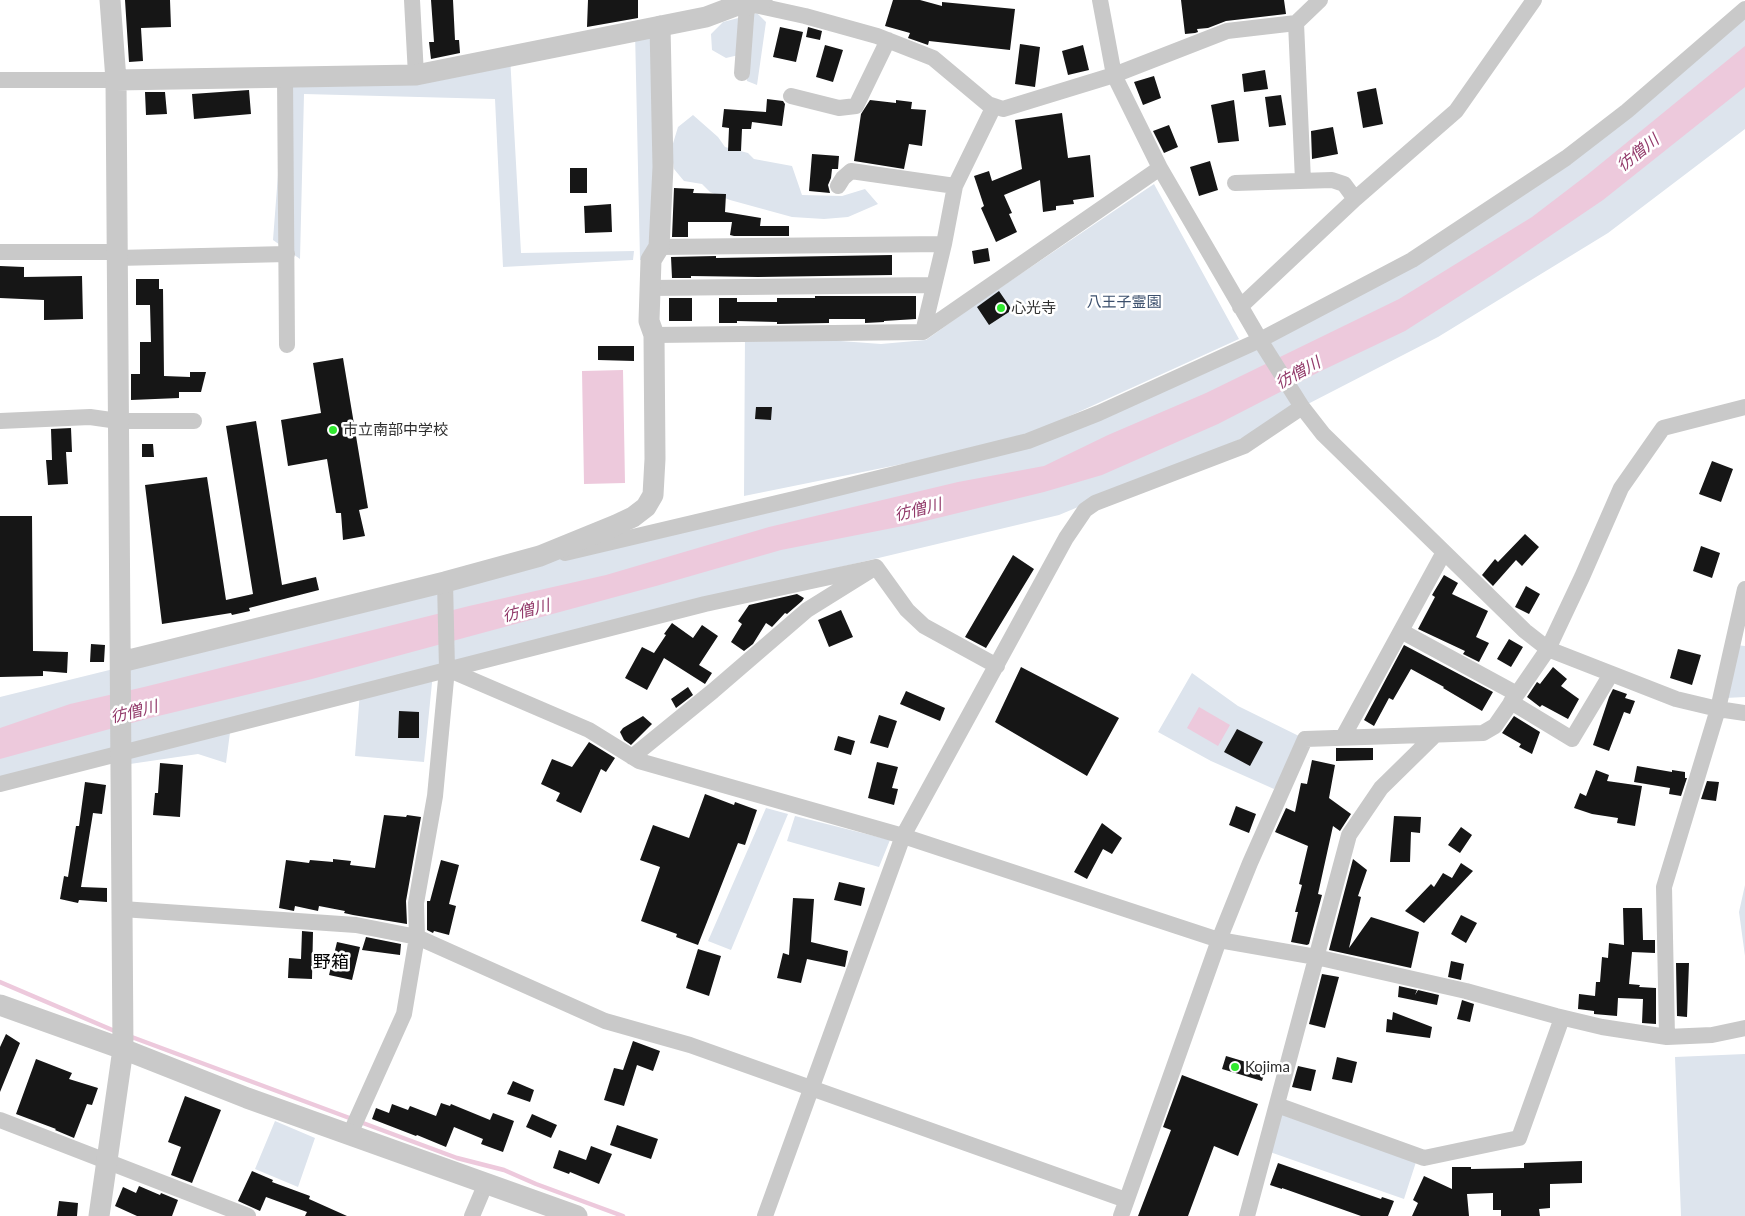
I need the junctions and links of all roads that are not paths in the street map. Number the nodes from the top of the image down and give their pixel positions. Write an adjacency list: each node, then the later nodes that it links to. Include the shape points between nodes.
1 (110, 0): 16 (street)
2 (412, 0): 12 (street)
3 (1100, 0): 13 (street)
4 (1320, 0): 8 (street)
5 (1534, 0): 24 (street, via 1456,111)
6 (753, 3): 9 (street); 10 (street); 11 (street)
7 (1745, 9): 35 (street, via 1627,111 1566,158 1412,260)
8 (1296, 23): 13 (street, via 1227,31); 20 (street)
9 (660, 26): 12 (street); 26 (street, via 663,167)
10 (888, 40): 17 (street, via 856,106 839,108); 18 (street, via 933,58)
11 (742, 73)
12 (416, 75): 14 (street)
13 (1114, 75): 18 (street, via 1003,109); 19 (street)
14 (285, 76): 16 (street); 28 (street)
15 (0, 80): 16 (street)
16 (116, 80): 29 (street)
17 (791, 96)
18 (994, 106): 23 (street)
19 (1160, 168): 32 (street); 33 (street)
20 (1303, 181): 21 (street); 24 (street, via 1332,180 1344,184)
21 (1236, 183)
22 (838, 186): 23 (street, via 851,171)
23 (955, 186): 25 (street)
24 (1355, 199): 32 (street)
25 (944, 244): 26 (street); 30 (street)
26 (659, 247): 31 (street, via 651,260)
27 (0, 252): 29 (street)
28 (287, 254): 29 (street); 36 (street)
29 (117, 255): 40 (street)
30 (934, 286): 31 (street); 33 (street)
31 (650, 288): 34 (street, via 649,321)
32 (1240, 306): 35 (street)
33 (923, 332): 34 (street)
34 (654, 335): 43 (street, via 653,495 646,507 633,517)
35 (1261, 342): 37 (street); 43 (street, via 1028,441 574,552)
36 (288, 345)
37 (1302, 407): 42 (street, via 1323,434); 50 (street, via 1244,446 1095,503 1085,510 1066,538)
38 (1745, 407): 48 (street, via 1663,428 1621,488)
39 (0, 421): 40 (street, via 90,417)
40 (118, 421): 41 (street); 49 (street)
41 (194, 421)
42 (1444, 552): 47 (street); 48 (street, via 1525,631)
43 (540, 556): 45 (street)
44 (876, 566): 50 (street, via 907,610 924,626); 51 (street); 59 (street, via 807,610 714,692)
45 (445, 582): 49 (street); 51 (street)
46 (1745, 589): 54 (street)
47 (1401, 631): 53 (street); 57 (street)
48 (1548, 649): 52 (street); 53 (street)
49 (121, 666): 58 (street)
50 (997, 666): 61 (street)
51 (446, 667): 58 (street); 59 (street, via 589,730); 63 (street, via 435,796 416,903)
52 (1611, 674): 53 (street, via 1572,738); 54 (street, via 1676,700)
53 (1514, 698): 56 (street, via 1494,726 1483,733)
54 (1718, 709): 55 (street); 69 (street, via 1664,887)
55 (1745, 713)
56 (1434, 735): 57 (street); 65 (street, via 1382,788 1349,835)
57 (1343, 737): 64 (street, via 1304,738)
58 (121, 753): 60 (street); 62 (street)
59 (632, 757): 61 (street)
60 (0, 784)
61 (904, 836): 64 (street); 71 (street)
62 (122, 909): 63 (street, via 356,925); 70 (street)
63 (417, 937): 71 (street, via 604,1022 690,1046); 74 (street, via 404,1014)
64 (1219, 940): 65 (street); 77 (street)
65 (1316, 957): 67 (street, via 1466,991); 72 (street)
66 (0, 1005): 70 (street)
67 (1562, 1018): 69 (street); 72 (street, via 1519,1138 1424,1158)
68 (1745, 1028): 69 (street)
69 (1667, 1037)
70 (123, 1049): 74 (street); 75 (street)
71 (812, 1089): 77 (street); 82 (street)
72 (1277, 1105): 84 (street)
73 (0, 1120): 75 (street)
74 (350, 1134): 76 (street)
75 (107, 1161): 78 (street); 79 (street)
76 (486, 1183): 80 (street); 81 (street)
77 (1126, 1200): 83 (street)
78 (99, 1216)
79 (248, 1216)
80 (472, 1216)
81 (577, 1216)
82 (765, 1216)
83 (1121, 1216)
84 (1247, 1216)

